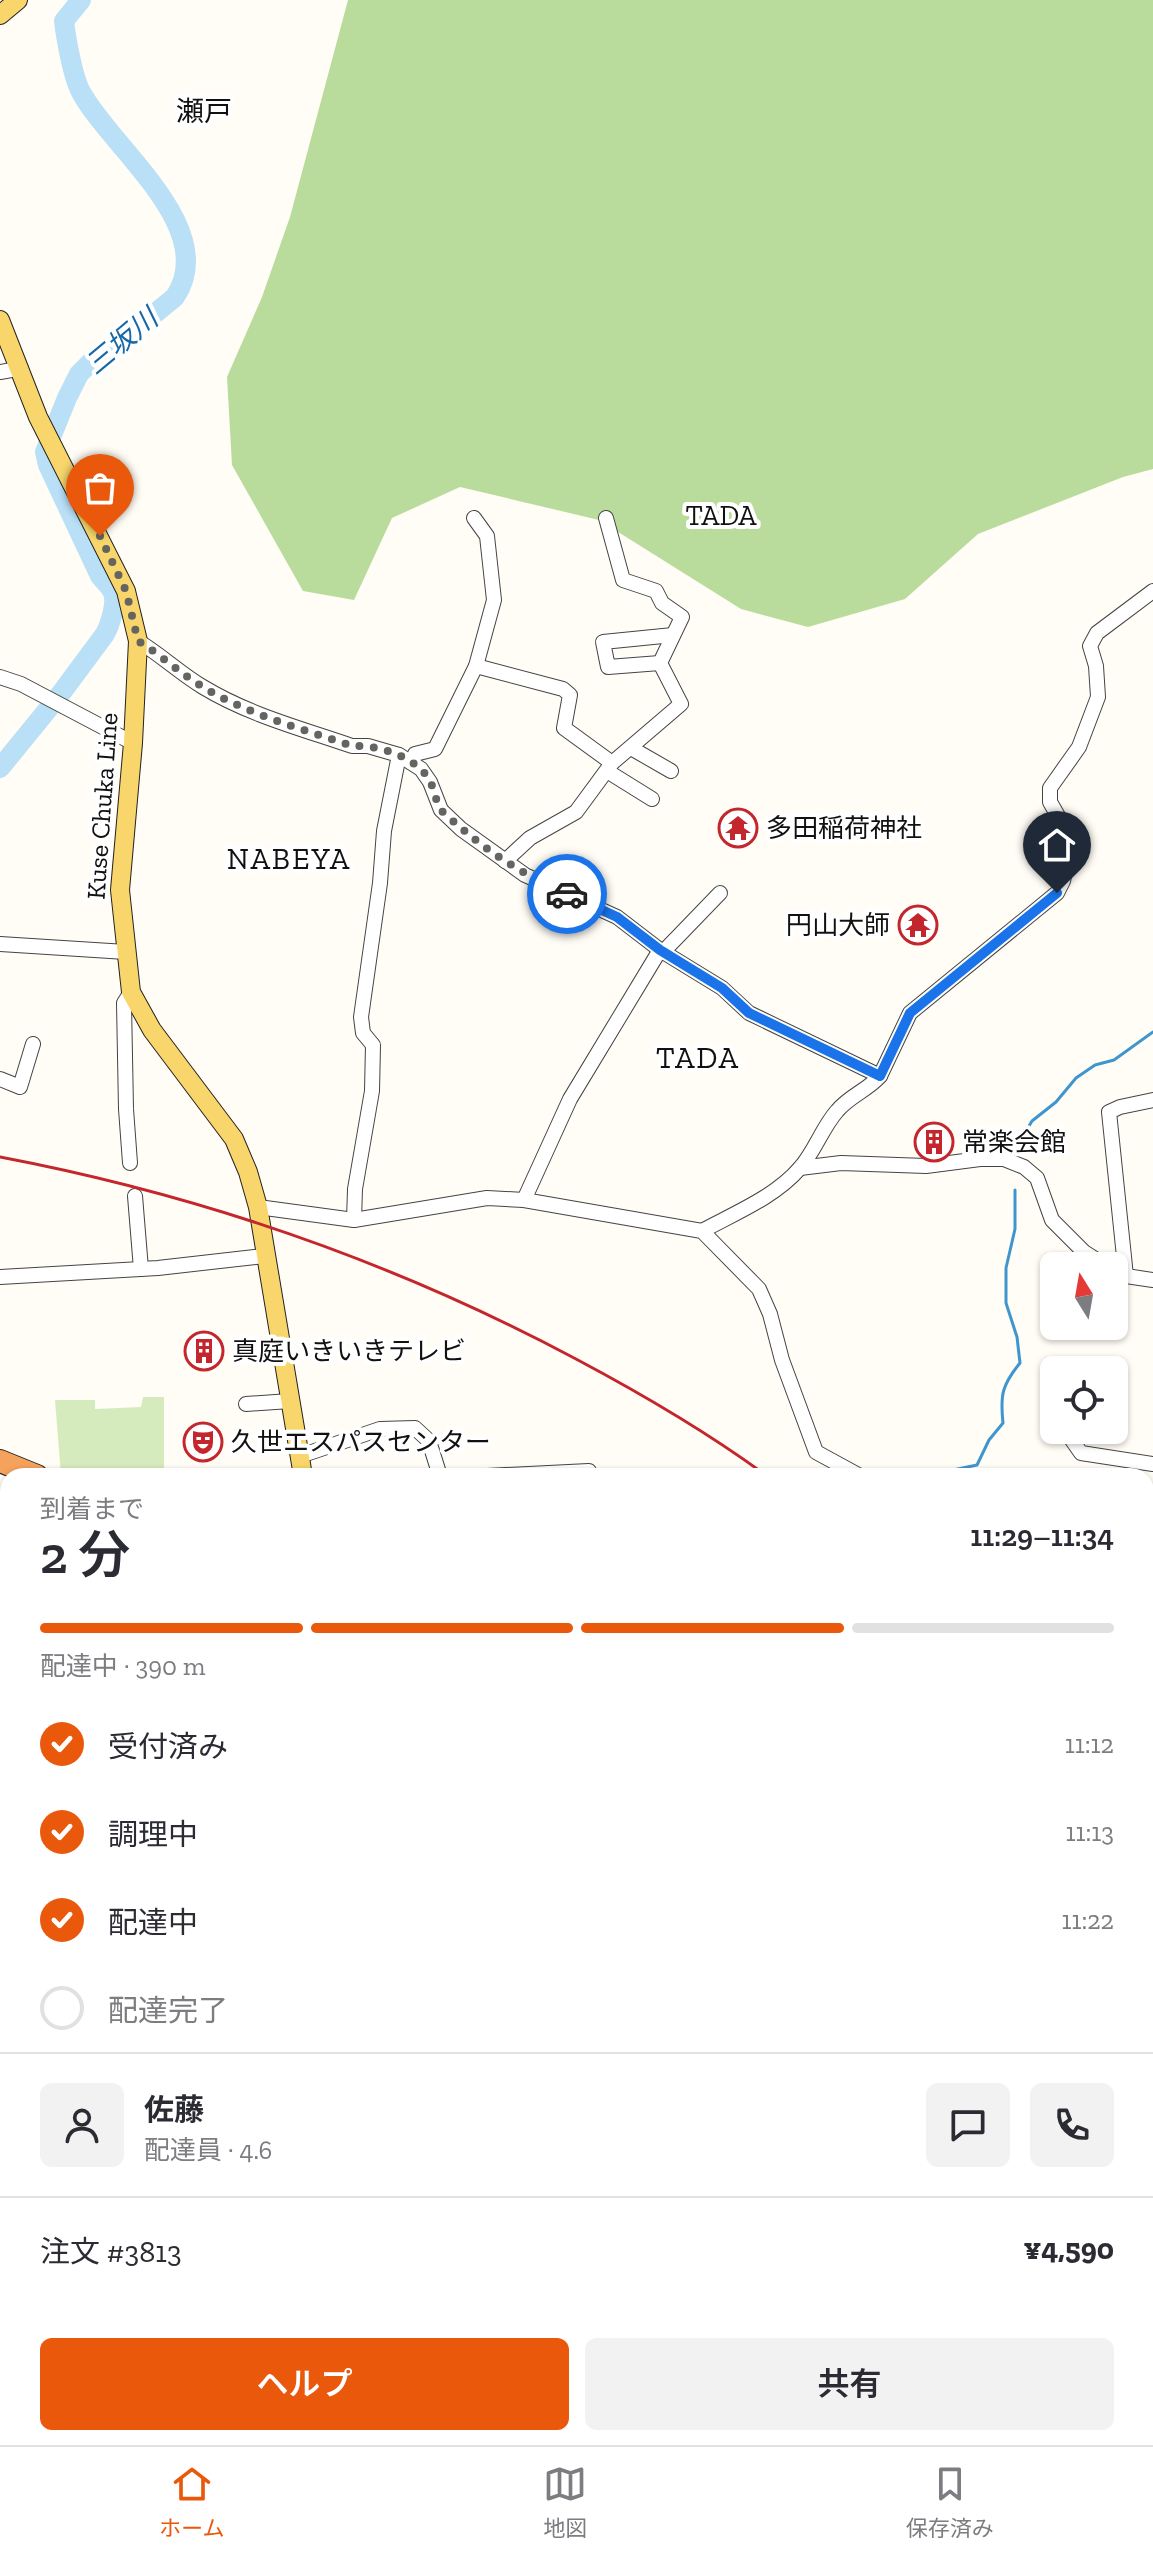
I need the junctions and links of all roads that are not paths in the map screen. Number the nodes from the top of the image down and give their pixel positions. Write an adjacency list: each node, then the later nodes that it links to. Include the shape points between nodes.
1 (18, 0): 2 (main road)
2 (0, 15)
3 (0, 320): 4 (main road, Kuse Chuka Line)
4 (9, 370): 9 (main road, Kuse Chuka Line, via 126,591)
5 (474, 518): 11 (street, via 487,536 494,600)
6 (606, 518): 8 (street, via 623,580 656,591 662,603 682,617)
7 (1153, 591): 26 (street, via 1097,633 1090,646 1098,697 1079,747 1050,788 1050,802 1070,837 1057,893 910,1013)
8 (673, 635): 10 (street); 10 (street, via 603,642 608,667)
9 (138, 641): 13 (main road, Kuse Chuka Line); 15 (street, via 228,701 352,746)
10 (660, 663): 14 (street, via 681,704)
11 (476, 666): 15 (street, via 435,749); 16 (street, via 563,689 570,695 564,728)
12 (0, 677): 13 (street)
13 (133, 743): 23 (main road, Kuse Chuka Line, via 120,890)
14 (631, 748): 16 (street); 17 (street)
15 (405, 759): 19 (street, via 421,769 441,810); 34 (street, via 384,831 361,1017 363,1033 373,1045 372,1091)
16 (609, 767): 18 (street); 19 (street, via 576,812 530,838)
17 (671, 771)
18 (652, 799)
19 (505, 861): 22 (street, via 617,917)
20 (720, 893): 22 (street)
21 (0, 944): 23 (street)
22 (661, 951): 26 (street, via 722,988 749,1013); 32 (street, via 570,1099)
23 (126, 952): 24 (main road, Kuse Chuka Line)
24 (131, 992): 29 (street, via 124,1003); 33 (main road, Kuse Chuka Line, via 152,1030 234,1139)
25 (33, 1044): 27 (street, via 20,1087)
26 (880, 1076): 30 (street, via 835,1112)
27 (0, 1079)
28 (1153, 1100): 37 (street, via 1109,1112)
29 (130, 1163)
30 (800, 1168): 35 (street, via 765,1198); 36 (street, via 1004,1159 1037,1178 1052,1220)
31 (135, 1196): 39 (street)
32 (524, 1200): 34 (street, via 487,1198); 35 (street)
33 (258, 1207): 34 (street); 38 (main road, Kuse Chuka Line)
34 (354, 1220)
35 (702, 1231): 50 (street, via 759,1289 816,1452)
36 (1084, 1252)
37 (1119, 1252)
38 (264, 1256): 39 (street); 43 (main road, Kuse Chuka Line)
39 (141, 1269): 41 (street)
40 (1128, 1275): 42 (street)
41 (0, 1277)
42 (1153, 1280)
43 (290, 1401): 44 (street); 46 (main road, Kuse Chuka Line)
44 (246, 1404)
45 (1075, 1444): 51 (street, via 1081,1453)
46 (300, 1456): 48 (main road, Kuse Chuka Line); 49 (street, via 380,1429 415,1428 429,1441)
47 (1153, 1464): 51 (street)
48 (302, 1468)
49 (437, 1468)
50 (845, 1468)
51 (1132, 1468)

